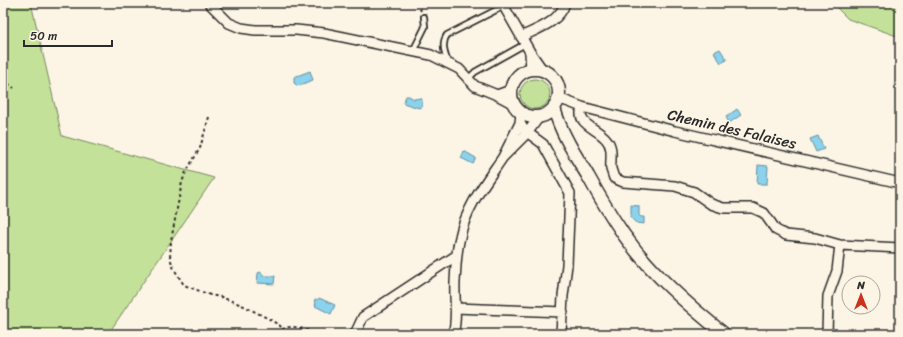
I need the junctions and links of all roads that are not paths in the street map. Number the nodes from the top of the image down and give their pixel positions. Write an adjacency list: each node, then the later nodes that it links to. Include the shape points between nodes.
1 (209, 3): 6 (street, via 228,23 241,28 324,33)
2 (565, 3): 5 (street, via 563,11 557,17)
3 (503, 4): 5 (street); 8 (lane, via 447,35 443,40 443,49)
4 (424, 18): 6 (lane, via 425,27)
5 (523, 40): 7 (street); 11 (lane)
6 (413, 51): 8 (street)
7 (530, 52): 9 (street); 10 (street)
8 (448, 62): 11 (street)
9 (531, 70): 10 (street); 12 (street, via 520,75)
10 (544, 72): 15 (street, via 557,85)
11 (468, 79): 13 (street, via 475,86)
12 (511, 90): 13 (street); 16 (street, via 511,97)
13 (498, 96): 16 (street)
14 (582, 106): 15 (street, Chemin des Falaises); 19 (street, Chemin des Falaises, via 675,131); 20 (street, via 580,116 586,124 607,139 611,149 611,169 614,178 623,182 675,186 694,192 711,204 723,208 753,208 764,214 776,230 786,235 815,238)
15 (549, 109): 16 (street, via 530,117); 17 (street); 28 (street, via 625,236 659,276)
16 (518, 113): 17 (street, via 524,130); 18 (street)
17 (528, 132): 18 (street); 24 (street, via 543,144 570,193)
18 (503, 157): 22 (street, via 477,194 460,236)
19 (900, 183)
20 (840, 245): 21 (street); 29 (street, via 837,271 828,296)
21 (900, 248)
22 (457, 255): 23 (street); 25 (street, via 363,317)
23 (455, 308): 24 (street); 26 (street)
24 (563, 312): 27 (street)
25 (355, 334)
26 (453, 334)
27 (561, 334)
28 (724, 334)
29 (827, 334)

